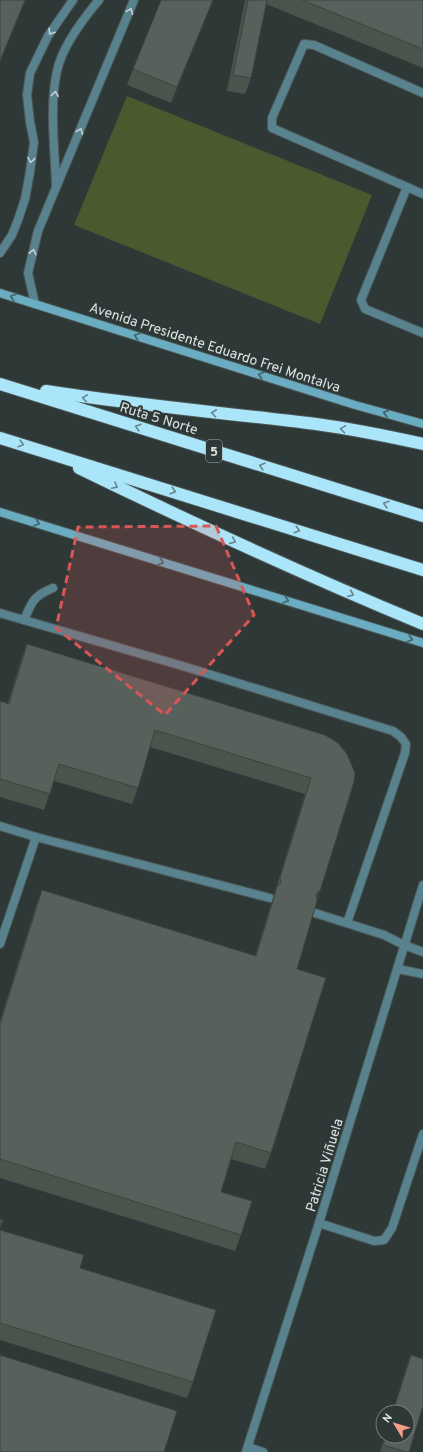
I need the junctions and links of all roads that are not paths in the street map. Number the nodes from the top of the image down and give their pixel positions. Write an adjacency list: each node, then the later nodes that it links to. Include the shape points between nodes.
1 (73, 0): 8 (street, one-way to 8, via 48,36 30,73 27,95 34,142 30,172 18,220)
2 (99, 0): 6 (street, one-way to 2, via 54,102 57,71 66,49 85,17)
3 (134, 0): 6 (street, one-way to 3)
4 (423, 92): 5 (street, via 314,45 304,44 272,118 272,128)
5 (407, 187): 7 (street); 11 (street, via 361,300 365,309)
6 (56, 188): 10 (street, one-way to 6, via 28,273 38,231)
7 (423, 194)
8 (0, 253)
9 (0, 293): 10 (main road, Avenida Presidente Eduardo Frei Montalva, one-way to 9)
10 (35, 304): 13 (main road, Avenida Presidente Eduardo Frei Montalva, one-way to 10)
11 (423, 334)
12 (2, 384): 15 (highway, one-way to 12, via 317,424 95,399); 18 (highway, Ruta 5 Norte / 5, one-way to 12)
13 (423, 424)
14 (0, 438): 16 (highway, one-way to 16)
15 (423, 444)
16 (42, 450): 19 (highway, one-way to 19); 23 (highway, one-way to 23, via 198,525)
17 (0, 512): 24 (main road, one-way to 24)
18 (423, 516)
19 (423, 570)
20 (53, 588): 22 (street, via 40,593 32,602)
21 (0, 613): 22 (street)
22 (24, 620): 30 (street, via 393,731 401,737 406,744 405,753)
23 (423, 624)
24 (423, 643)
25 (0, 826): 26 (street)
26 (36, 837): 28 (street); 31 (street)
27 (423, 885): 32 (street, Patricia Viñuela)
28 (270, 898)
29 (315, 913): 30 (street)
30 (346, 923): 32 (street, via 384,935)
31 (0, 944)
32 (404, 946): 33 (street); 34 (street, Patricia Viñuela)
33 (423, 952)
34 (398, 969): 35 (street); 37 (street, Patricia Viñuela)
35 (423, 974)
36 (423, 1134): 37 (street, via 392,1228 384,1240 374,1241)
37 (319, 1223): 38 (street, Patricia Viñuela)
38 (247, 1450): 39 (street)
39 (263, 1452)

